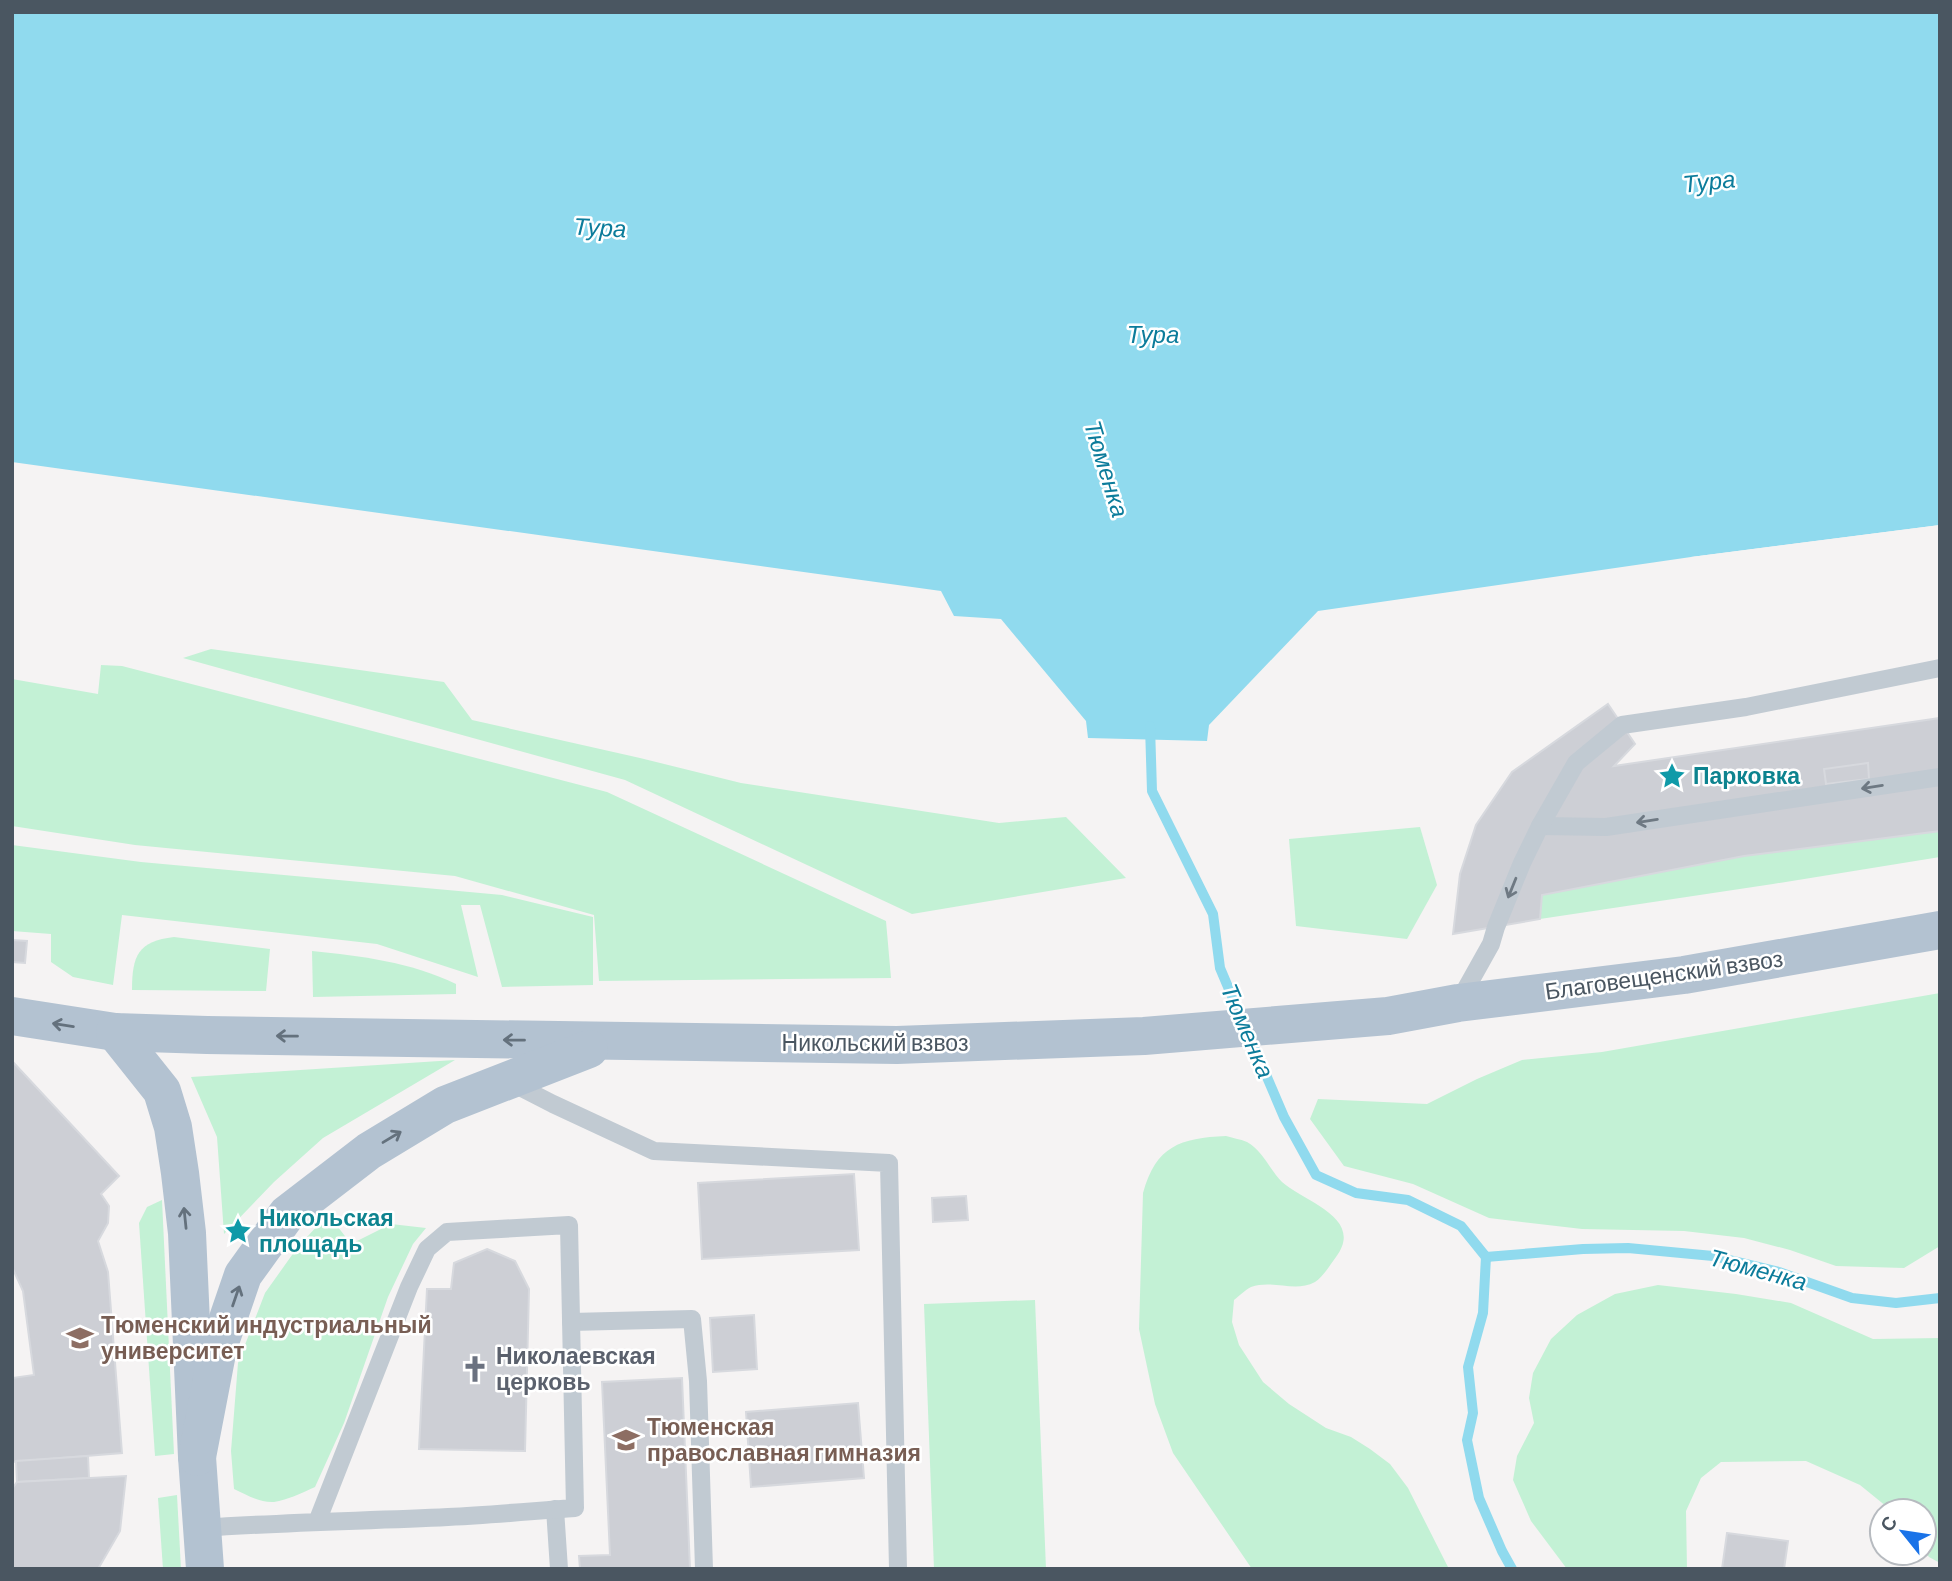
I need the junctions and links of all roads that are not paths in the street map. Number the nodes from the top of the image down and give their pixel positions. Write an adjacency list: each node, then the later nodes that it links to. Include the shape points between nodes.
1 (1940, 668): 3 (lane, via 1746,707 1622,725 1576,763)
2 (1940, 777): 3 (lane, one-way to 3, via 1606,827)
3 (1540, 826): 5 (lane, one-way to 5, via 1491,944)
4 (1940, 930): 5 (main road, Благовещенский взвоз, via 1684,975)
5 (1458, 1003): 7 (main road, Благовещенский взвоз)
6 (12, 1016): 8 (main road, Никольский взвоз, one-way to 6)
7 (1388, 1016): 9 (main road, Никольский взвоз, via 1144,1036 897,1045)
8 (115, 1032): 9 (main road, Никольский взвоз, one-way to 8); 12 (main road, one-way to 8, via 187,1233 173,1127 162,1091)
9 (607, 1042): 10 (main road)
10 (507, 1080): 12 (main road, one-way to 10, via 218,1348 243,1275 287,1214 369,1151 445,1105); 19 (lane, via 654,1151 889,1163)
11 (571, 1322): 13 (lane, via 575,1508); 14 (lane, via 569,1225 447,1233 427,1249 409,1287); 18 (lane, via 692,1319)
12 (197, 1457): 15 (main road)
13 (555, 1509): 14 (lane); 17 (lane)
14 (317, 1522): 15 (lane)
15 (202, 1528): 16 (main road)
16 (205, 1569)
17 (559, 1569)
18 (704, 1569)
19 (898, 1569)

